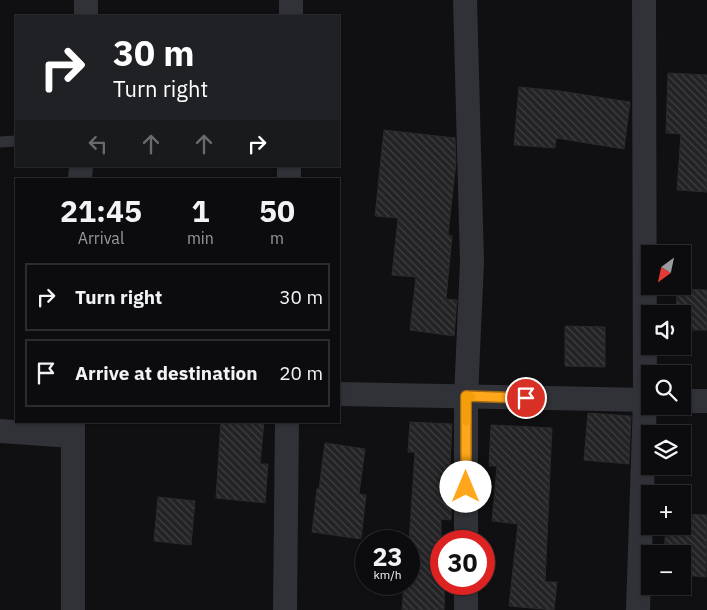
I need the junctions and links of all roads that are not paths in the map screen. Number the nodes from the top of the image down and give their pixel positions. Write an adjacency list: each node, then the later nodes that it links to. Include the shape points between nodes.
1 (86, 0): 5 (street)
2 (291, 0): 6 (street)
3 (465, 0): 11 (street, via 472,262)
4 (644, 0): 9 (street)
5 (86, 15)
6 (291, 15)
7 (15, 141): 8 (lane)
8 (0, 142)
9 (647, 365)
10 (340, 394): 11 (street)
11 (466, 396): 12 (street); 19 (street)
12 (641, 400)
13 (691, 401): 14 (street)
14 (707, 401)
15 (646, 415): 24 (street)
16 (287, 423): 22 (street)
17 (73, 429): 18 (street); 21 (street)
18 (0, 431)
19 (466, 530)
20 (466, 595): 23 (street)
21 (73, 610)
22 (284, 610)
23 (466, 610)
24 (638, 610)

